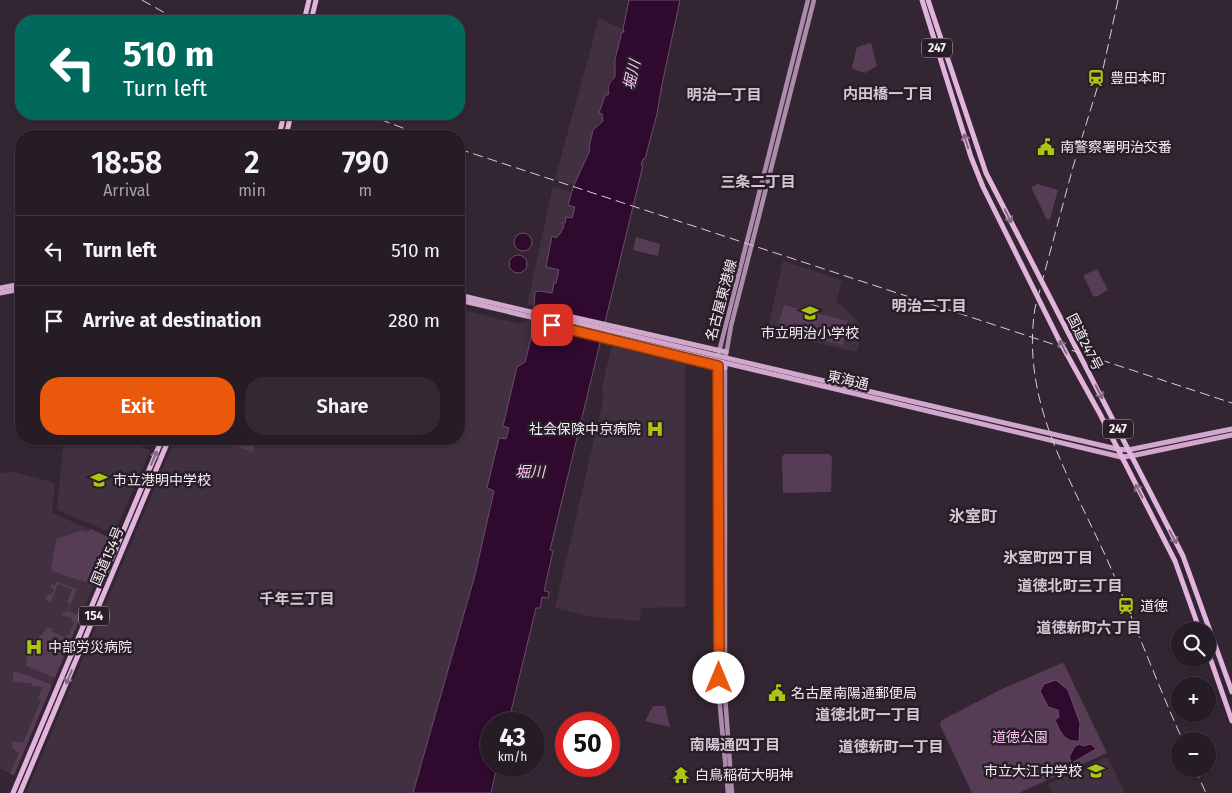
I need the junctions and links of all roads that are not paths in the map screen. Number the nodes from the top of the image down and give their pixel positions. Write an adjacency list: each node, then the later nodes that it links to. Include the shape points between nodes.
1 (309, 0): 7 (highway)
2 (316, 0): 8 (highway)
3 (808, 0): 17 (main road, 名古屋東港線)
4 (814, 0): 18 (main road, 名古屋東港線)
5 (922, 0): 9 (highway, 国道247号 / 247)
6 (928, 0): 9 (highway, 国道247号 / 247)
7 (305, 15)
8 (312, 15)
9 (955, 94): 26 (highway, 国道247号 / 247, one-way to 9, via 983,187 971,157); 27 (highway, 国道247号 / 247, one-way to 27, via 965,108 991,182)
10 (15, 285): 11 (main road)
11 (0, 288)
12 (15, 290): 13 (main road)
13 (0, 293)
14 (465, 296): 16 (main road, 東海通, bridge)
15 (465, 301): 16 (main road, 東海通, bridge)
16 (537, 316): 17 (main road, via 546,311); 19 (main road, bridge, via 552,325 576,332); 21 (main road, 東海通, bridge)
17 (719, 350): 18 (main road); 19 (main road, 名古屋東港線)
18 (726, 352): 20 (main road, 名古屋東港線)
19 (718, 366): 20 (main road); 36 (main road, 名古屋東港線, via 719,696)
20 (725, 368): 37 (main road, 名古屋東港線, via 725,695)
21 (845, 388): 26 (main road, 東海通); 28 (main road, 東海通)
22 (1232, 429): 27 (main road, 東海通)
23 (1232, 435): 29 (main road, 東海通)
24 (159, 445): 34 (highway, 国道154号 / 154, one-way to 24)
25 (165, 445): 35 (highway, 国道154号 / 154, one-way to 35)
26 (1117, 449): 27 (main road, 東海通); 28 (highway, 国道247号 / 247)
27 (1128, 450): 29 (highway, 国道247号 / 247)
28 (1121, 456): 29 (main road, 東海通); 30 (highway, 国道247号 / 247, one-way to 28, via 1175,561)
29 (1131, 456): 32 (highway, 国道247号 / 247, one-way to 32, via 1183,556)
30 (1197, 622)
31 (1213, 667): 33 (highway)
32 (1232, 692)
33 (1232, 720)
34 (13, 793)
35 (20, 793)
36 (728, 793)
37 (732, 793)

